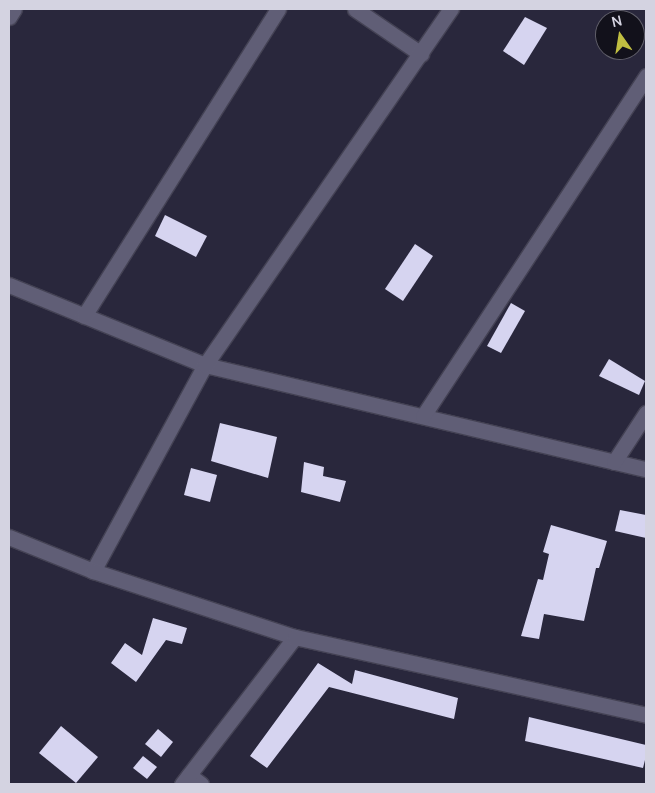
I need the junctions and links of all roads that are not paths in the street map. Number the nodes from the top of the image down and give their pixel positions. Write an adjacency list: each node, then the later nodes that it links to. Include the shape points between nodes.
1 (14, 9): 5 (street)
2 (278, 9): 9 (street)
3 (355, 9): 6 (street)
4 (451, 9): 6 (street)
5 (9, 18)
6 (421, 54): 10 (street)
7 (646, 76): 12 (street)
8 (9, 285): 9 (street)
9 (84, 316): 10 (street)
10 (205, 364): 12 (street); 16 (street)
11 (646, 413): 13 (street)
12 (423, 416): 13 (street)
13 (614, 462): 14 (street)
14 (646, 469)
15 (9, 537): 16 (street)
16 (93, 571): 17 (street)
17 (295, 637): 18 (street); 19 (street)
18 (646, 714)
19 (190, 781)

